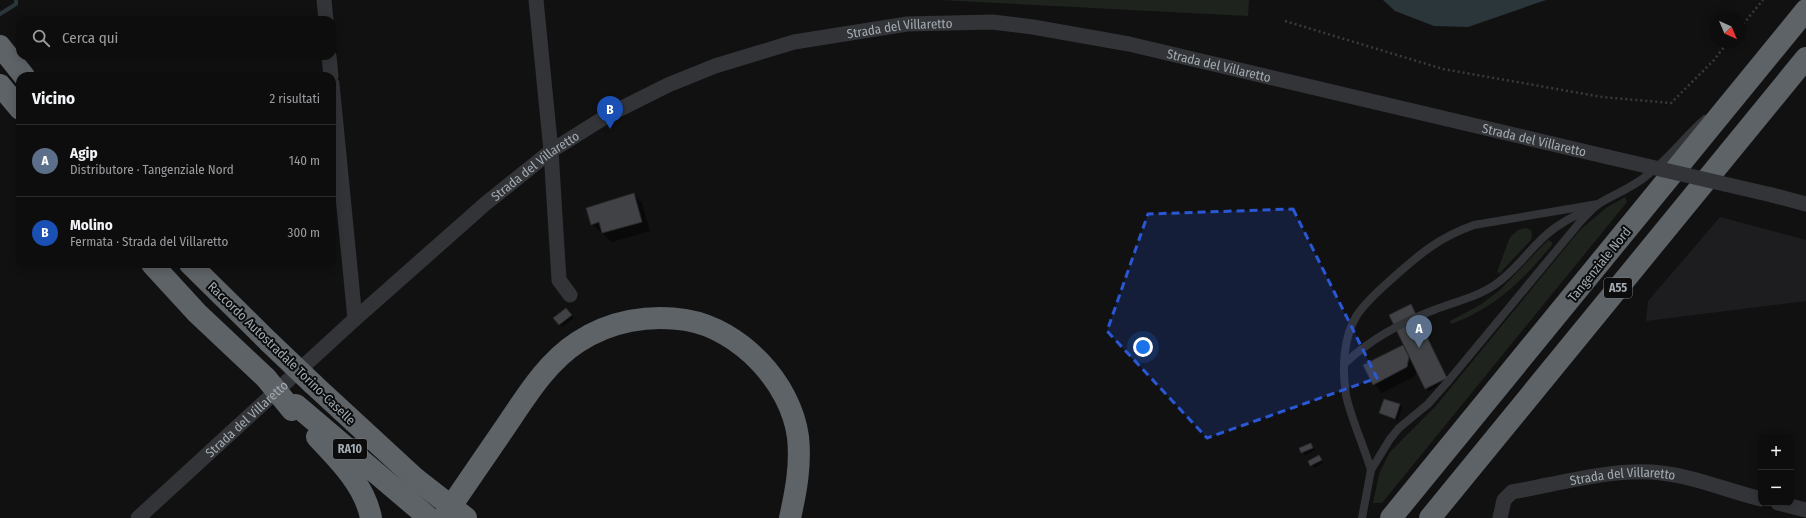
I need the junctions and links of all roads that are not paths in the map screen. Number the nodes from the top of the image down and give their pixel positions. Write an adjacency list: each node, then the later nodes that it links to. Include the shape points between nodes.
1 (324, 0): 4 (street)
2 (536, 0): 14 (street)
3 (1806, 10): 11 (highway, Tangenziale Nord / A55)
4 (326, 16)
5 (0, 46): 8 (highway)
6 (1806, 58): 37 (highway, A55)
7 (329, 60): 9 (street)
8 (21, 72)
9 (331, 72)
10 (0, 84): 12 (highway)
11 (1743, 88): 15 (lane, via 1690,132 1646,177); 36 (highway, Tangenziale Nord / A55)
12 (16, 104)
13 (336, 125): 20 (street)
14 (551, 151): 16 (street, Strada del Villaretto, bridge, via 610,114 668,85 715,66 794,42 907,24 992,22 1129,44); 19 (street, via 559,280); 20 (street, Strada del Villaretto, via 485,204)
15 (1598, 204): 21 (lane, via 1547,234 1496,284 1388,332 1362,348); 21 (lane, via 1474,225 1438,240 1365,304 1349,333); 24 (lane, via 1560,244 1428,404 1399,428)
16 (1806, 204)
17 (156, 268): 22 (highway, Raccordo Autostradale Torino-Caselle / RA10, bridge, via 197,314)
18 (194, 268): 32 (highway, Raccordo Autostradale Torino-Caselle / RA10, bridge, via 416,479)
19 (570, 295)
20 (355, 319): 28 (street, Strada del Villaretto)
21 (1346, 363): 24 (lane, via 1346,396)
22 (294, 407): 29 (highway, via 342,464 363,494); 30 (highway, Raccordo Autostradale Torino-Caselle / RA10, via 334,435)
23 (798, 458): 31 (highway, via 798,437 790,409 776,381 754,357 731,338 709,327 686,320 639,318 601,330 579,341 555,360); 33 (highway); 34 (highway, via 799,474)
24 (1371, 470): 35 (lane)
25 (1758, 498): 38 (street, Strada del Villaretto, via 1678,476 1652,472 1617,473 1512,492 1504,500)
26 (1790, 506): 27 (street)
27 (1806, 510)
28 (138, 518)
29 (371, 518)
30 (429, 518)
31 (443, 518)
32 (466, 518)
33 (778, 518)
34 (790, 518)
35 (1362, 518)
36 (1391, 518)
37 (1430, 518)
38 (1500, 518)

